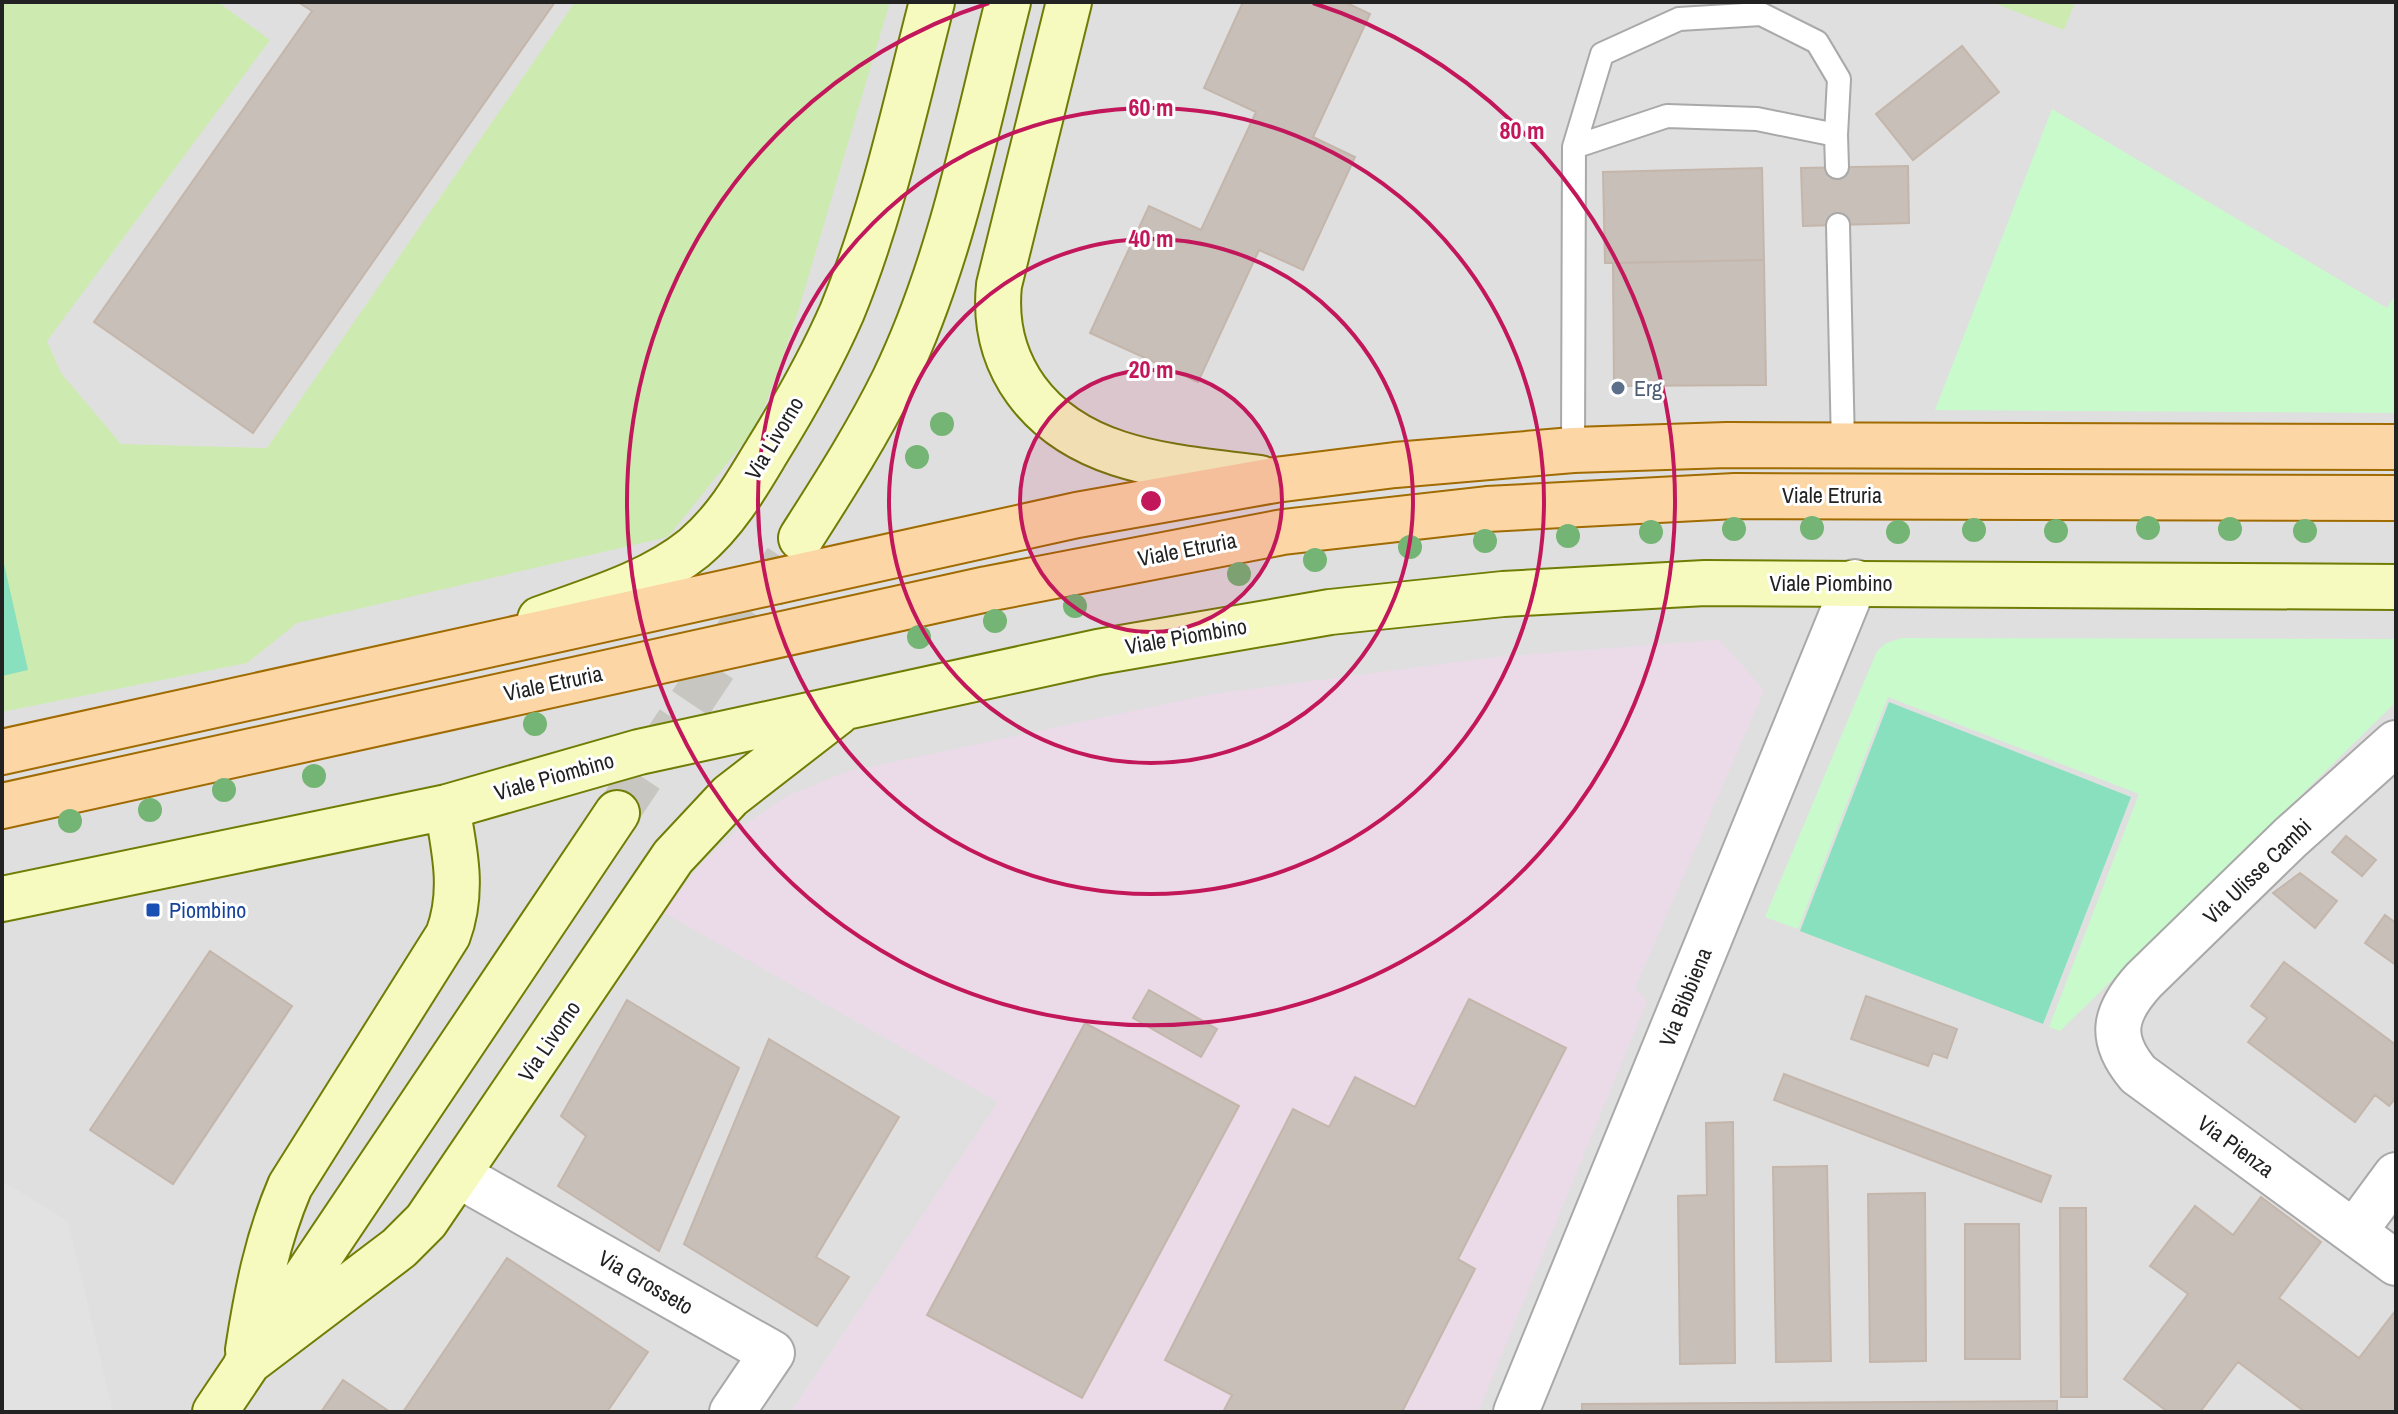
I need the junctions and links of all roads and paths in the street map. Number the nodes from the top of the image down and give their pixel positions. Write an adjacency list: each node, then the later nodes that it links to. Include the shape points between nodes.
1 (932, 2): 16 (street, Via Livorno, via 873,228 843,309 801,394 719,523 671,565 619,590)
2 (1008, 2): 13 (street, via 925,305 857,450)
3 (1069, 2): 11 (street, via 999,285 999,330 1009,361 1037,405 1080,440 1153,463)
4 (1836, 135): 5 (lane, via 1757,119 1667,116); 5 (lane, via 1839,79 1817,42 1761,14 1679,19 1602,54); 6 (lane)
5 (1574, 147): 10 (lane)
6 (1837, 167)
7 (1838, 225): 8 (lane)
8 (1843, 445): 9 (main road); 10 (main road)
9 (2396, 447)
10 (1573, 450): 11 (main road)
11 (1275, 480): 16 (main road, via 1077,515)
12 (2396, 498): 20 (main road, Viale Etruria, via 1735,496 1487,509 1283,532 972,592)
13 (801, 538)
14 (1855, 582): 15 (street, Viale Piombino); 17 (street, Viale Piombino, via 1561,590 1330,612 1112,649); 32 (street, Via Bibbiena)
15 (2396, 587)
16 (389, 667): 19 (main road)
17 (843, 708): 21 (street, Viale Piombino, via 639,752); 25 (street, Via Livorno, via 730,796 673,857)
18 (2396, 743): 24 (street, Via Ulisse Cambi, via 2291,837)
19 (2, 752)
20 (2, 806)
21 (447, 807): 23 (street, Viale Piombino); 29 (street, Via Livorno, via 459,884 448,935 290,1186 260,1276)
22 (617, 813): 29 (street, Via Livorno)
23 (2, 899)
24 (2124, 1004): 27 (street, Via Pienza, via 2119,1041 2138,1074)
25 (458, 1175): 29 (street, Via Livorno, via 426,1221 399,1248); 31 (street, Via Grosseto, via 772,1353)
26 (2396, 1175): 27 (street)
27 (2354, 1232): 28 (street, Via Pienza)
28 (2396, 1263)
29 (246, 1364): 30 (street, Via Livorno)
30 (215, 1412)
31 (732, 1412)
32 (1516, 1412)

